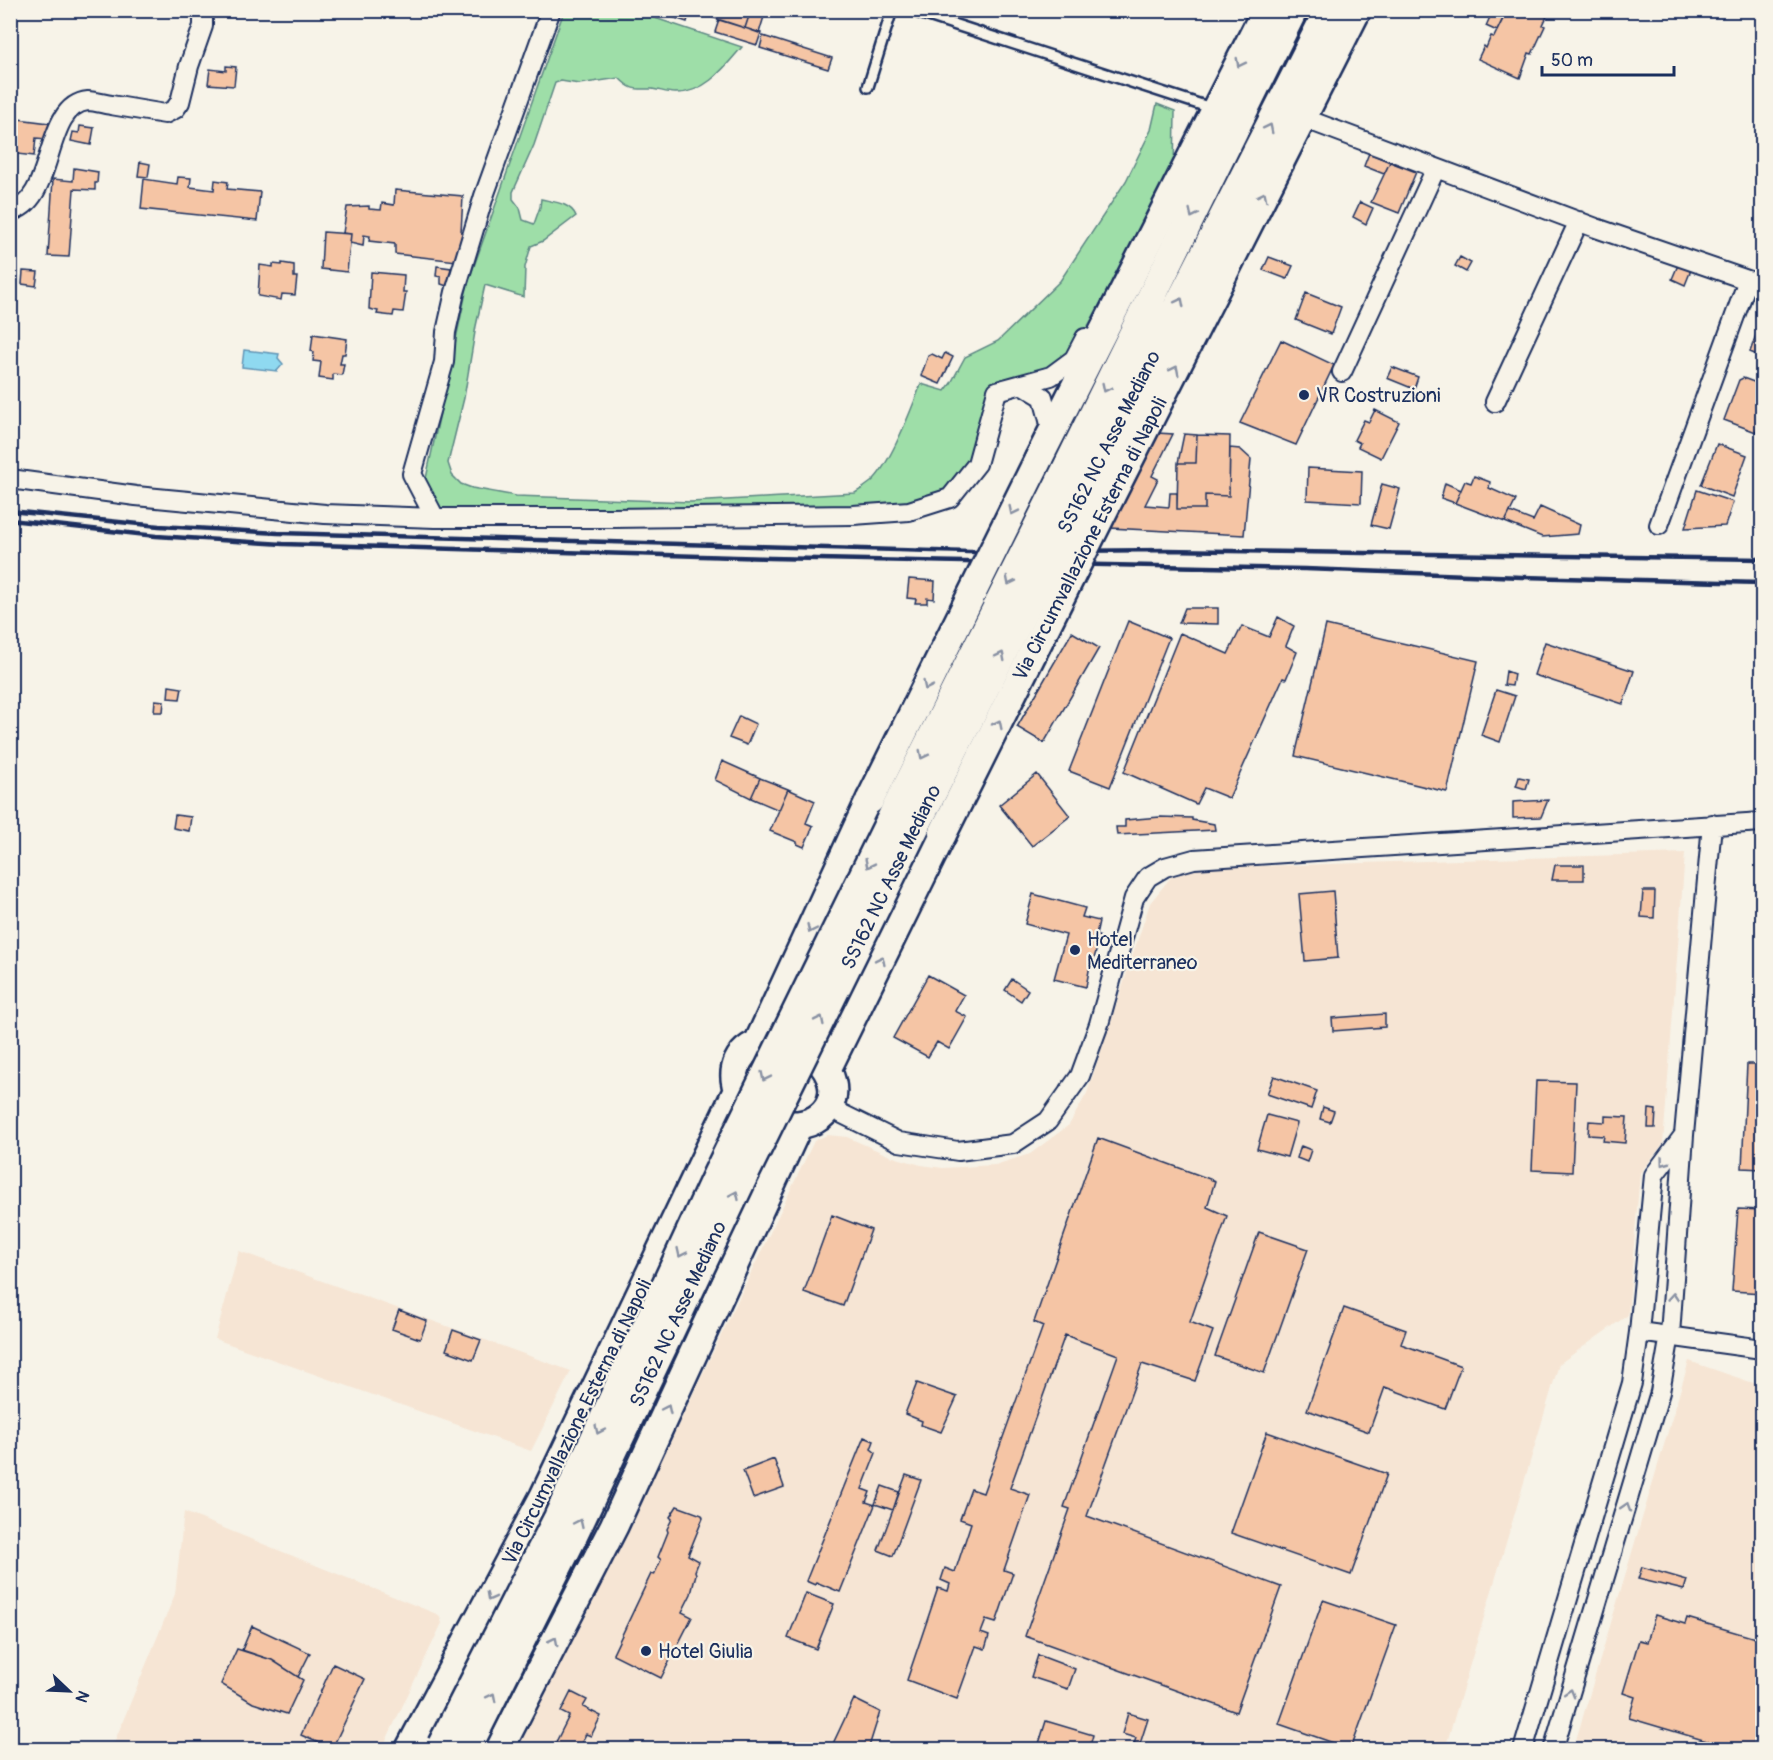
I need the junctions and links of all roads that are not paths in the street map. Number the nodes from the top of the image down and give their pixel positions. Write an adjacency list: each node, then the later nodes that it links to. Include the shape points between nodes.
1 (203, 10): 13 (street, via 203,26 175,109 165,114 88,102 74,105 64,115 35,190 27,203)
2 (551, 10): 23 (street, via 484,196 455,292 444,362 412,474)
3 (892, 10): 9 (lane)
4 (910, 10): 10 (lane)
5 (1266, 10): 10 (main road, Via Circumvallazione Esterna di Napoli, one-way to 10)
6 (1293, 10): 22 (highway, SS162 NC Asse Mediano, one-way to 22)
7 (1329, 10): 22 (highway, SS162 NC Asse Mediano, one-way to 7)
8 (1357, 10): 11 (main road, Via Circumvallazione Esterna di Napoli)
9 (868, 87)
10 (1216, 110): 15 (main road, Via Circumvallazione Esterna di Napoli)
11 (1303, 118): 12 (street); 22 (main road, Via Circumvallazione Esterna di Napoli, one-way to 11)
12 (1436, 168): 14 (street); 17 (street)
13 (10, 211)
14 (1578, 221): 16 (street); 19 (street)
15 (1128, 282): 18 (street, via 1102,308 1074,359 1051,376); 20 (main road, Via Circumvallazione Esterna di Napoli)
16 (1755, 283): 24 (street)
17 (1342, 372)
18 (1023, 385): 20 (street, via 1043,397); 23 (street, via 997,391 977,464 950,498 909,511 719,518)
19 (1495, 402)
20 (1052, 432): 33 (main road, Via Circumvallazione Esterna di Napoli, one-way to 33, bridge, via 870,800 765,1042 749,1048 738,1062 734,1079 740,1096 544,1496)
21 (10, 479): 23 (street, via 313,513)
22 (1087, 485): 27 (main road, Via Circumvallazione Esterna di Napoli, one-way to 22, bridge, via 832,1080 823,1064 944,833); 32 (highway, SS162 NC Asse Mediano, bridge, via 895,811 723,1162)
23 (435, 518)
24 (1659, 525)
25 (1762, 822): 26 (street)
26 (1712, 824): 27 (street, via 1194,859 1166,867 1148,878 1134,898 1099,1024 1080,1076 1048,1121 1013,1144 958,1151 899,1142); 28 (street)
27 (828, 1107): 34 (main road, one-way to 27, via 614,1526 793,1126 813,1122)
28 (1684, 1136): 29 (street, one-way to 29, via 1654,1175); 30 (street, one-way to 28)
29 (1639, 1332): 30 (street); 35 (street, via 1632,1383)
30 (1670, 1335): 31 (street); 36 (street, one-way to 30, via 1660,1392)
31 (1762, 1349)
32 (449, 1748)
33 (409, 1749)
34 (499, 1749)
35 (1523, 1749)
36 (1553, 1749)

